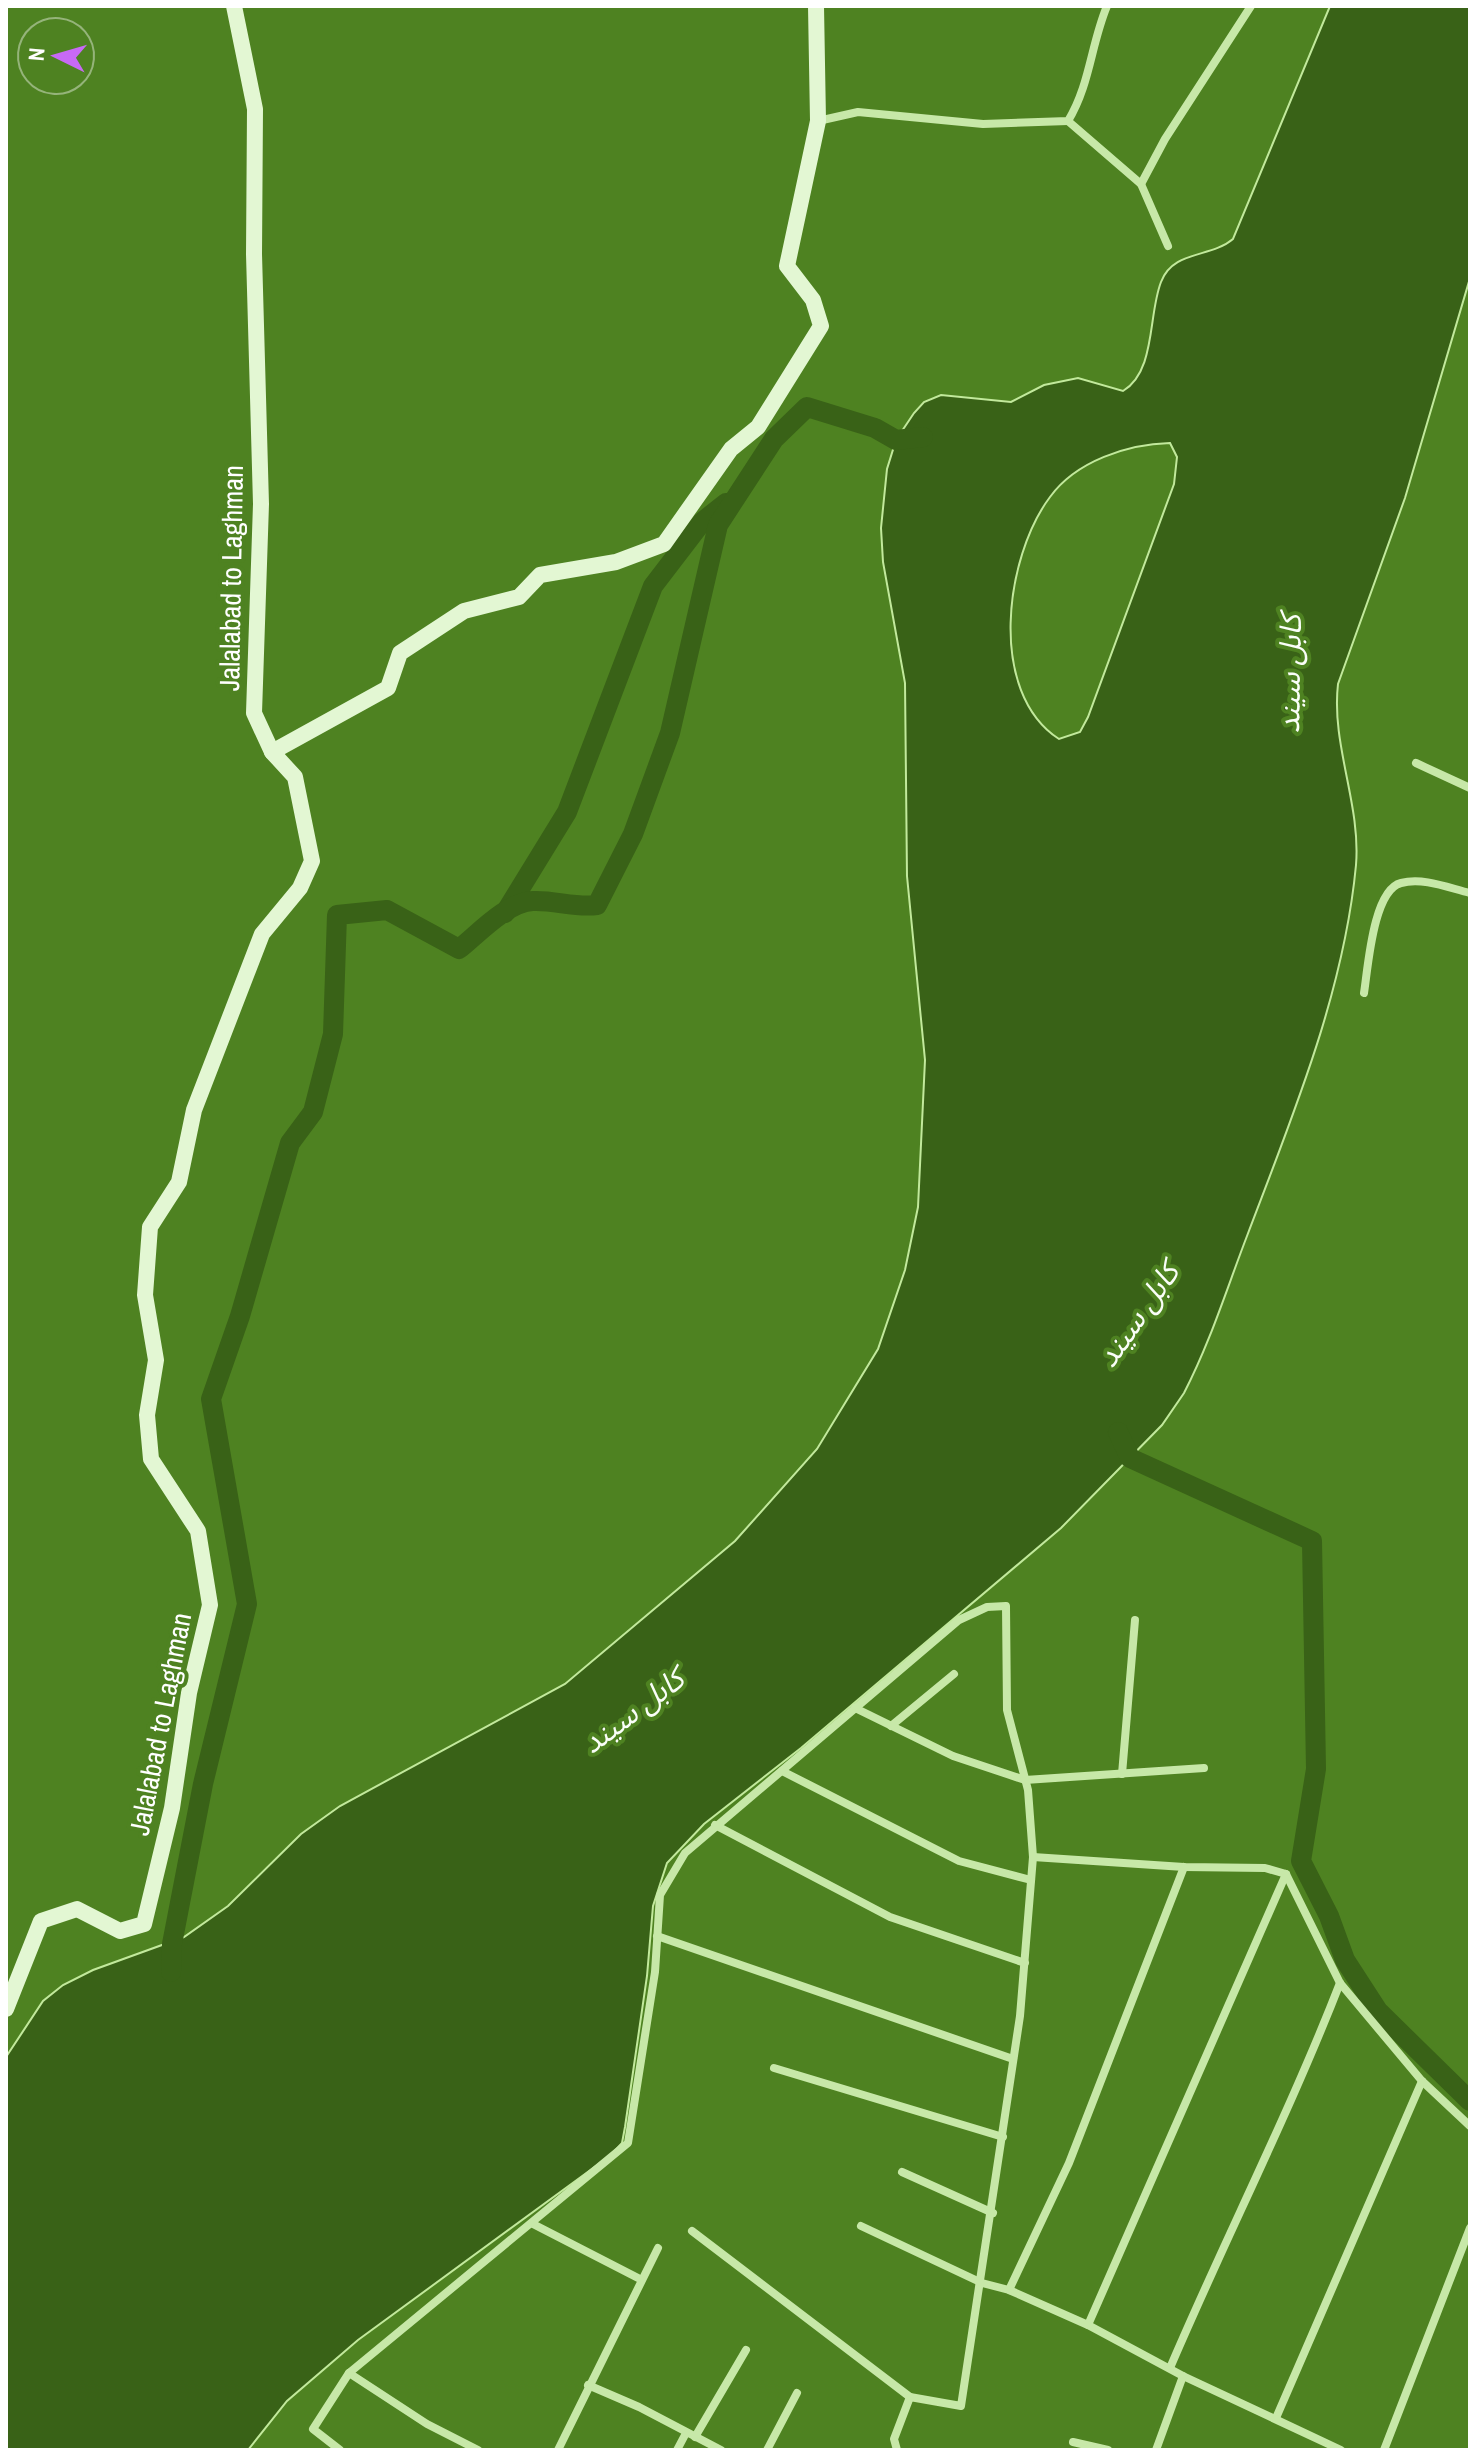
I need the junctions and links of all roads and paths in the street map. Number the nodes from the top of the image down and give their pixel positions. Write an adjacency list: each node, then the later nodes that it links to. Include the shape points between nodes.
1 (234, 6): 9 (street, Jalalabad to Laghman, via 255,109 261,504 254,713)
2 (816, 6): 5 (street)
3 (1107, 6): 6 (street, via 1083,95)
4 (1251, 6): 7 (street)
5 (818, 121): 6 (street, via 858,112 983,124); 9 (street, via 787,266 813,300 821,326 758,427 731,449 664,544 616,562 540,575 519,597 464,611 400,653 388,688)
6 (1068, 121): 7 (street)
7 (1141, 184): 8 (street)
8 (1168, 246)
9 (272, 752): 30 (street, Jalalabad to Laghman, via 295,777 312,861 300,888 262,934 194,1110 179,1182 150,1227 145,1295 156,1360 147,1415 151,1459 198,1531 210,1605 189,1693 172,1808 144,1924 120,1931 77,1909 41,1921)
10 (1416, 763): 11 (street)
11 (1470, 788)
12 (1470, 893): 13 (street, via 1426,882 1400,883 1388,891 1379,907)
13 (1364, 993)
14 (1135, 1620): 20 (street)
15 (954, 1674): 17 (street)
16 (855, 1708): 17 (street); 19 (street); 21 (street, via 959,1620 987,1607 1006,1606 1007,1710)
17 (891, 1726): 21 (street, via 953,1756)
18 (1204, 1768): 20 (street)
19 (782, 1771): 22 (street); 26 (street, via 959,1861)
20 (1122, 1774): 21 (street)
21 (1025, 1780): 23 (street)
22 (715, 1825): 27 (street, via 685,1853 660,1895); 28 (street, via 890,1917)
23 (1033, 1857): 24 (street); 26 (street)
24 (1184, 1867): 25 (street, via 1265,1868); 45 (street, via 1069,2163)
25 (1286, 1874): 29 (street); 46 (street)
26 (1031, 1880): 28 (street)
27 (657, 1936): 31 (street); 38 (street, via 628,2143)
28 (1025, 1963): 31 (street)
29 (1340, 1983): 33 (street); 48 (street, via 1308,2067)
30 (6, 2009)
31 (1013, 2059): 35 (street)
32 (774, 2068): 35 (street)
33 (1422, 2081): 34 (street); 54 (street)
34 (1470, 2126)
35 (1003, 2137): 37 (street)
36 (902, 2172): 37 (street)
37 (993, 2213): 44 (street)
38 (533, 2224): 43 (street); 49 (street)
39 (861, 2226): 44 (street)
40 (1470, 2228): 67 (street)
41 (692, 2231): 53 (street)
42 (658, 2248): 43 (street)
43 (640, 2279): 51 (street)
44 (982, 2283): 45 (street); 53 (street, via 961,2406)
45 (1009, 2290): 46 (street)
46 (1088, 2325): 48 (street)
47 (746, 2350): 55 (street)
48 (1170, 2368): 50 (street)
49 (349, 2373): 57 (street, via 313,2429); 58 (street)
50 (1183, 2376): 54 (street); 65 (street)
51 (588, 2385): 55 (street); 59 (street)
52 (797, 2393): 62 (street)
53 (910, 2397): 63 (street, via 894,2439)
54 (1276, 2418): 66 (street)
55 (690, 2435): 60 (street); 61 (street)
56 (1073, 2442): 64 (street)
57 (340, 2450)
58 (478, 2450)
59 (558, 2450)
60 (677, 2450)
61 (721, 2450)
62 (767, 2450)
63 (897, 2450)
64 (1108, 2450)
65 (1156, 2450)
66 (1341, 2450)
67 (1384, 2450)

